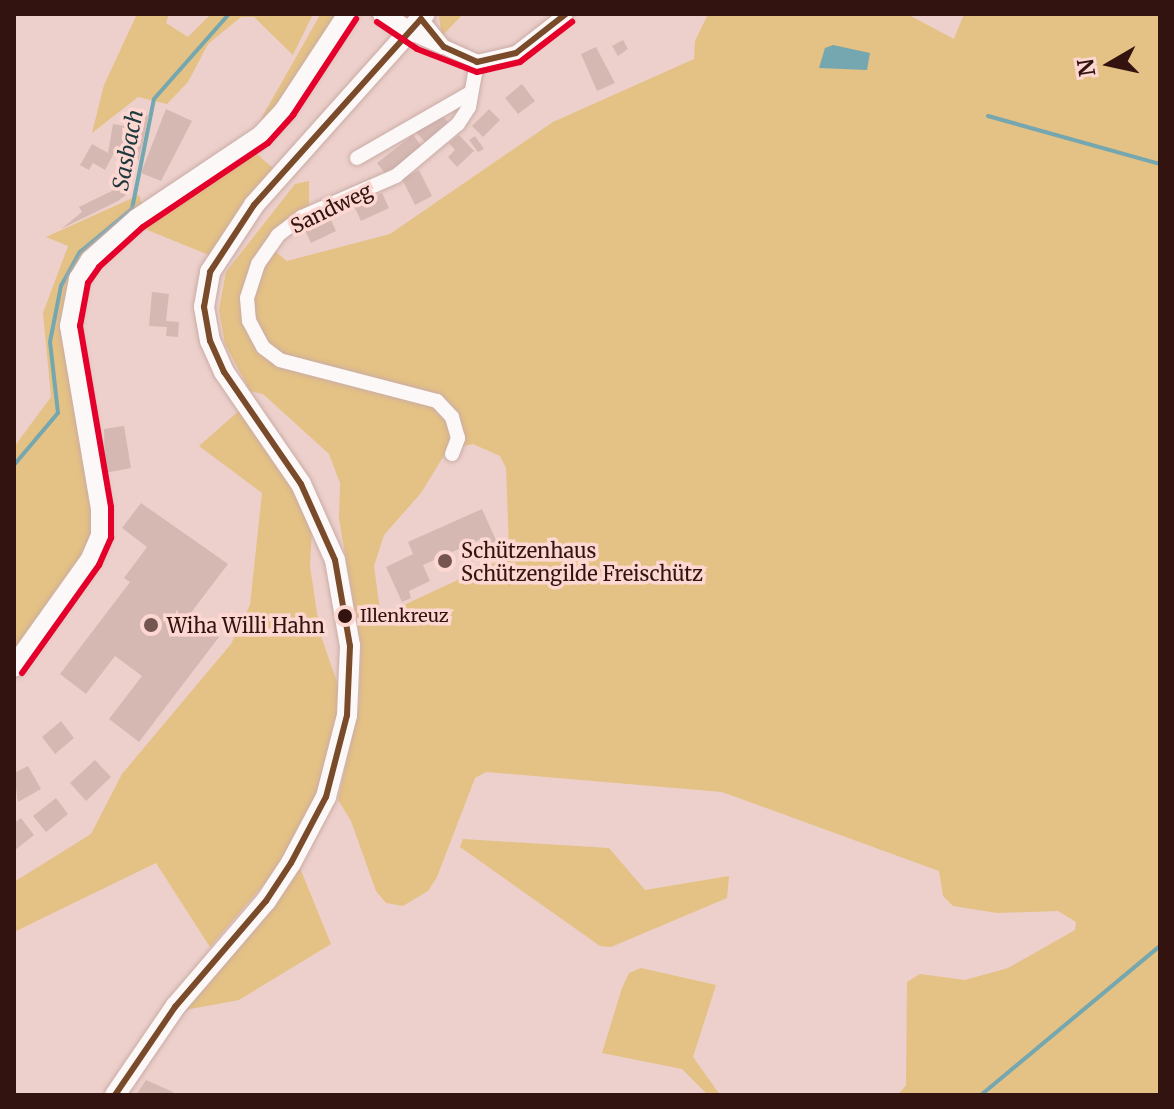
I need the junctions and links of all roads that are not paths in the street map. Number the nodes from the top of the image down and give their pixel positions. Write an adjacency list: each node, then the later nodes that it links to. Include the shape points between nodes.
1 (348, 14): 9 (main road, via 285,110 261,136 137,219 91,260 79,279 71,301 71,341 101,509 101,536 91,559)
2 (383, 14): 4 (main road)
3 (566, 14): 5 (street, via 516,53)
4 (417, 20): 5 (street, via 444,47); 10 (main road, via 254,205 210,272 204,307 210,341 224,372 301,484 335,560 350,646 347,715 326,797 291,863 266,901 175,1007)
5 (477, 62): 6 (street, Sandweg)
6 (470, 93): 7 (street, Sandweg); 8 (street, Sandweg, via 469,107 458,124 426,156 396,176 302,217 278,235 258,264 247,298 249,321 263,347 280,360 437,401 452,417 458,438)
7 (357, 158)
8 (452, 454)
9 (14, 667)
10 (115, 1095)

